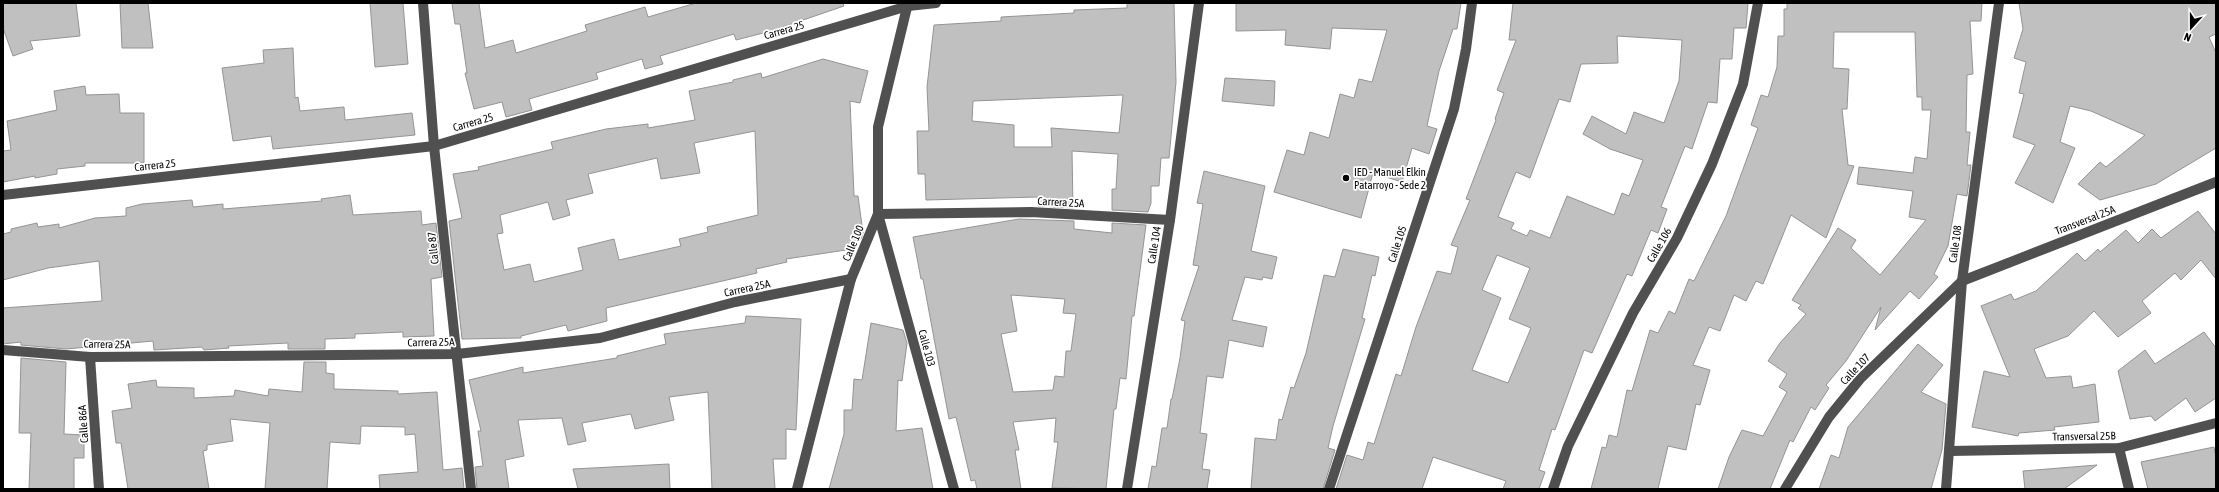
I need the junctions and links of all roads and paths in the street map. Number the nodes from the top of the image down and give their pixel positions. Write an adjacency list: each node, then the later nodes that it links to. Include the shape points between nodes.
1 (423, 3): 8 (street, Calle 87)
2 (936, 3): 7 (street, Carrera 25)
3 (1199, 3): 12 (street, Calle 104)
4 (1472, 3): 26 (street, Calle 105, via 1454,109)
5 (1758, 3): 27 (street, Calle 106, via 1743,84 1712,164 1677,238 1633,313 1568,446)
6 (1999, 3): 14 (street, Calle 108)
7 (908, 5): 8 (street, Carrera 25); 11 (street, Calle 100, via 878,127)
8 (434, 146): 10 (street, Carrera 25); 16 (street, Calle 87)
9 (2216, 182): 14 (street, Transversal 25A)
10 (3, 194)
11 (878, 214): 12 (street, Carrera 25A, via 1031,212); 13 (street, Calle 100); 24 (street, Calle 103)
12 (1170, 220): 25 (street, Calle 104)
13 (851, 279): 16 (street, Carrera 25A, via 735,302 600,338); 23 (street, Calle 100)
14 (1962, 281): 20 (street, Calle 108); 28 (street, Calle 107, via 1860,379 1829,417)
15 (3, 350): 17 (street, Carrera 25A)
16 (457, 354): 17 (street, Carrera 25A); 22 (street, Calle 87)
17 (90, 357): 21 (street, Calle 86A)
18 (2216, 423): 19 (street, Transversal 25B)
19 (2119, 448): 20 (street, Transversal 25B); 30 (street)
20 (1950, 451): 29 (street, Calle 108)
21 (99, 489)
22 (471, 489)
23 (797, 489)
24 (954, 489)
25 (1126, 489)
26 (1329, 489)
27 (1553, 489)
28 (1785, 489)
29 (1946, 489)
30 (2129, 489)

